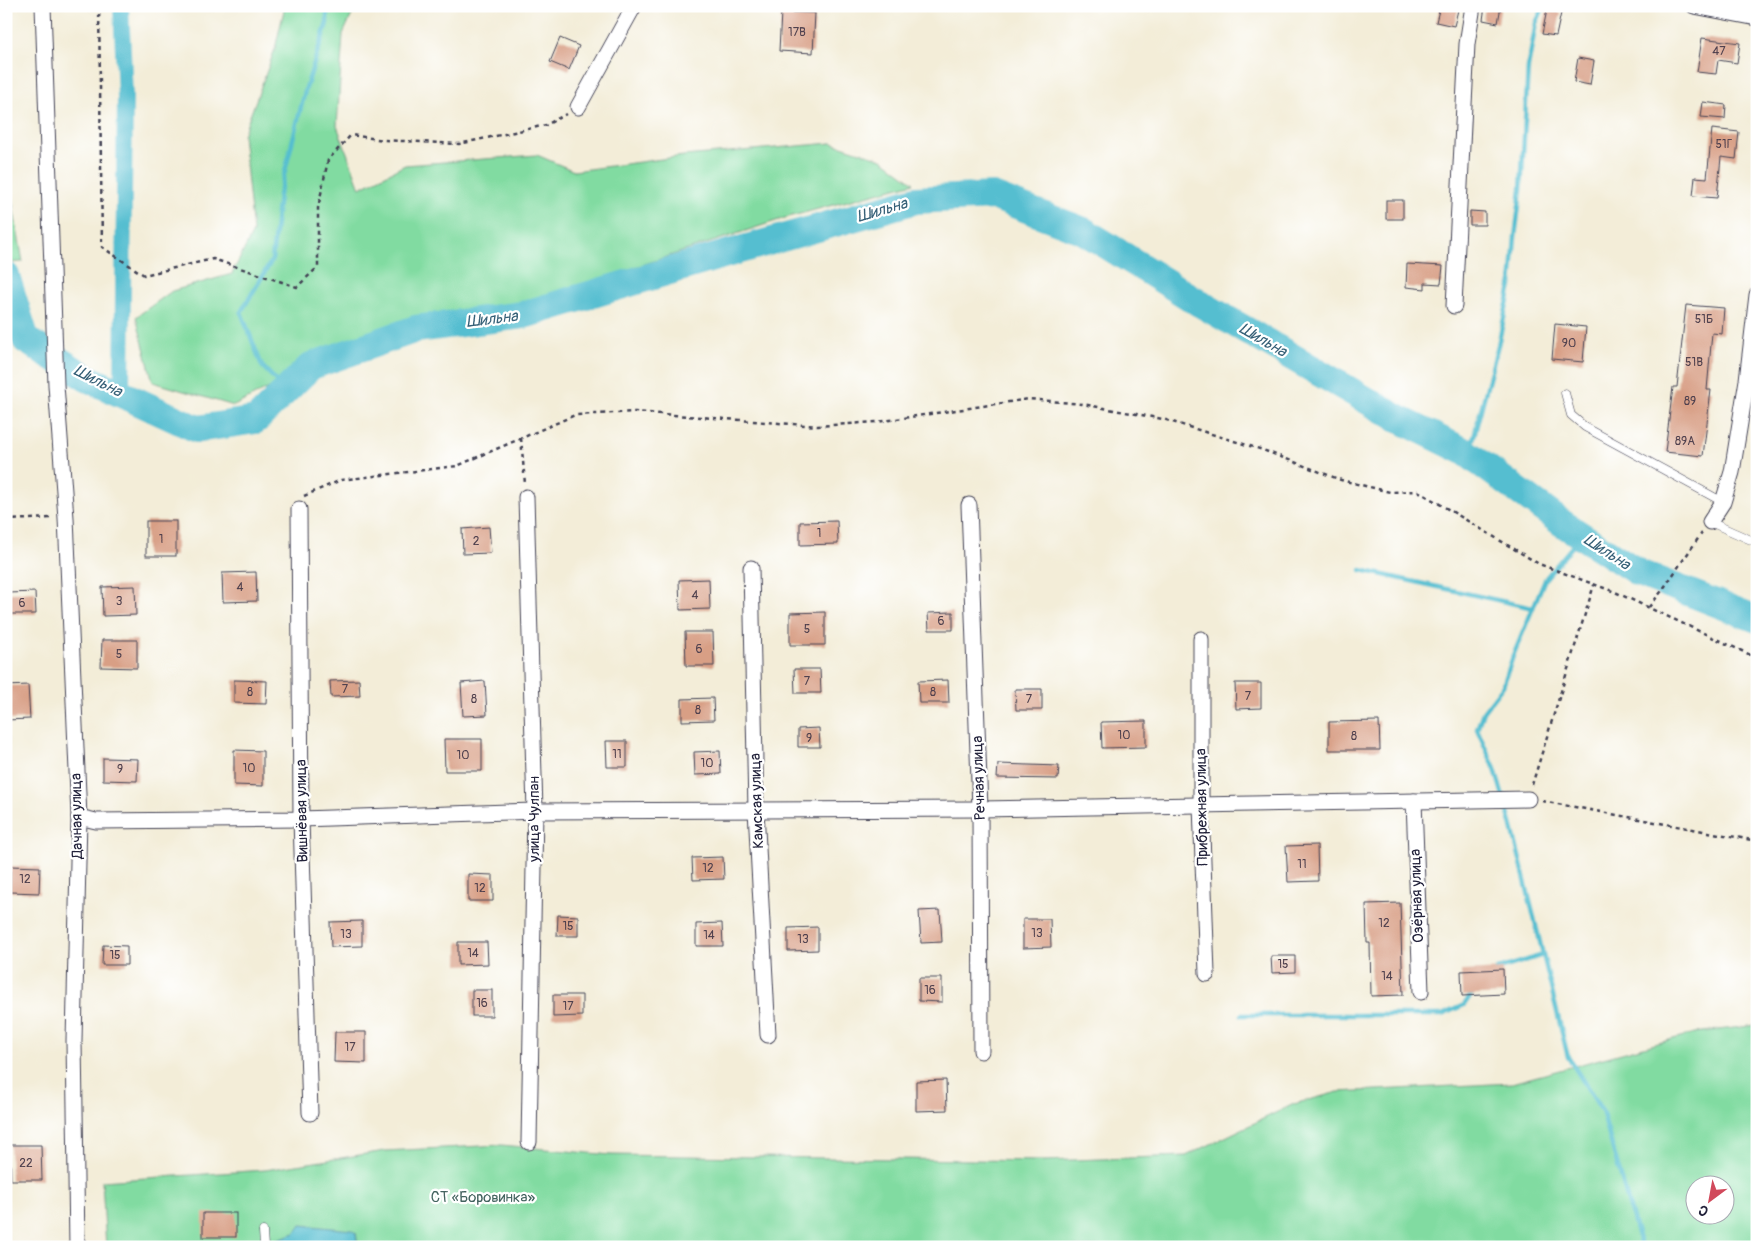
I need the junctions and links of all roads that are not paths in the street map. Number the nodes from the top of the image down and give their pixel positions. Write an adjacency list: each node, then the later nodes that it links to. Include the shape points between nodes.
1 (43, 6): 24 (street, Дачная улица, via 56,385 66,518)
2 (634, 6): 6 (street)
3 (1474, 6): 8 (street, via 1467,44)
4 (1694, 6): 5 (street)
5 (1757, 18)
6 (578, 107)
7 (1757, 295): 11 (street, via 1741,424)
8 (1454, 306)
9 (1565, 393): 11 (lane, via 1571,415 1585,426)
10 (526, 497): 23 (street, улица Чулпан)
11 (1723, 502): 14 (street)
12 (969, 505): 21 (street, Речная улица)
13 (299, 510): 25 (street, Вишнёвая улица)
14 (1710, 522): 15 (lane)
15 (1757, 541)
16 (752, 568): 22 (street, Камская улица)
17 (1201, 639): 20 (street, Прибрежная улица)
18 (1528, 799): 19 (street)
19 (1414, 801): 20 (street); 27 (street, Озёрная улица)
20 (1201, 805): 21 (street); 26 (street, Прибрежная улица)
21 (980, 809): 22 (street); 29 (street, Речная улица)
22 (756, 810): 23 (street); 28 (street, Камская улица)
23 (535, 811): 25 (street); 31 (street, улица Чулпан)
24 (79, 817): 25 (street, via 96,820); 33 (street, Дачная улица, via 74,1041)
25 (301, 819): 30 (street, Вишнёвая улица)
26 (1207, 974)
27 (1421, 992)
28 (768, 1035)
29 (981, 1051)
30 (310, 1112)
31 (529, 1142)
32 (263, 1231): 34 (lane)
33 (77, 1247)
34 (264, 1247)

